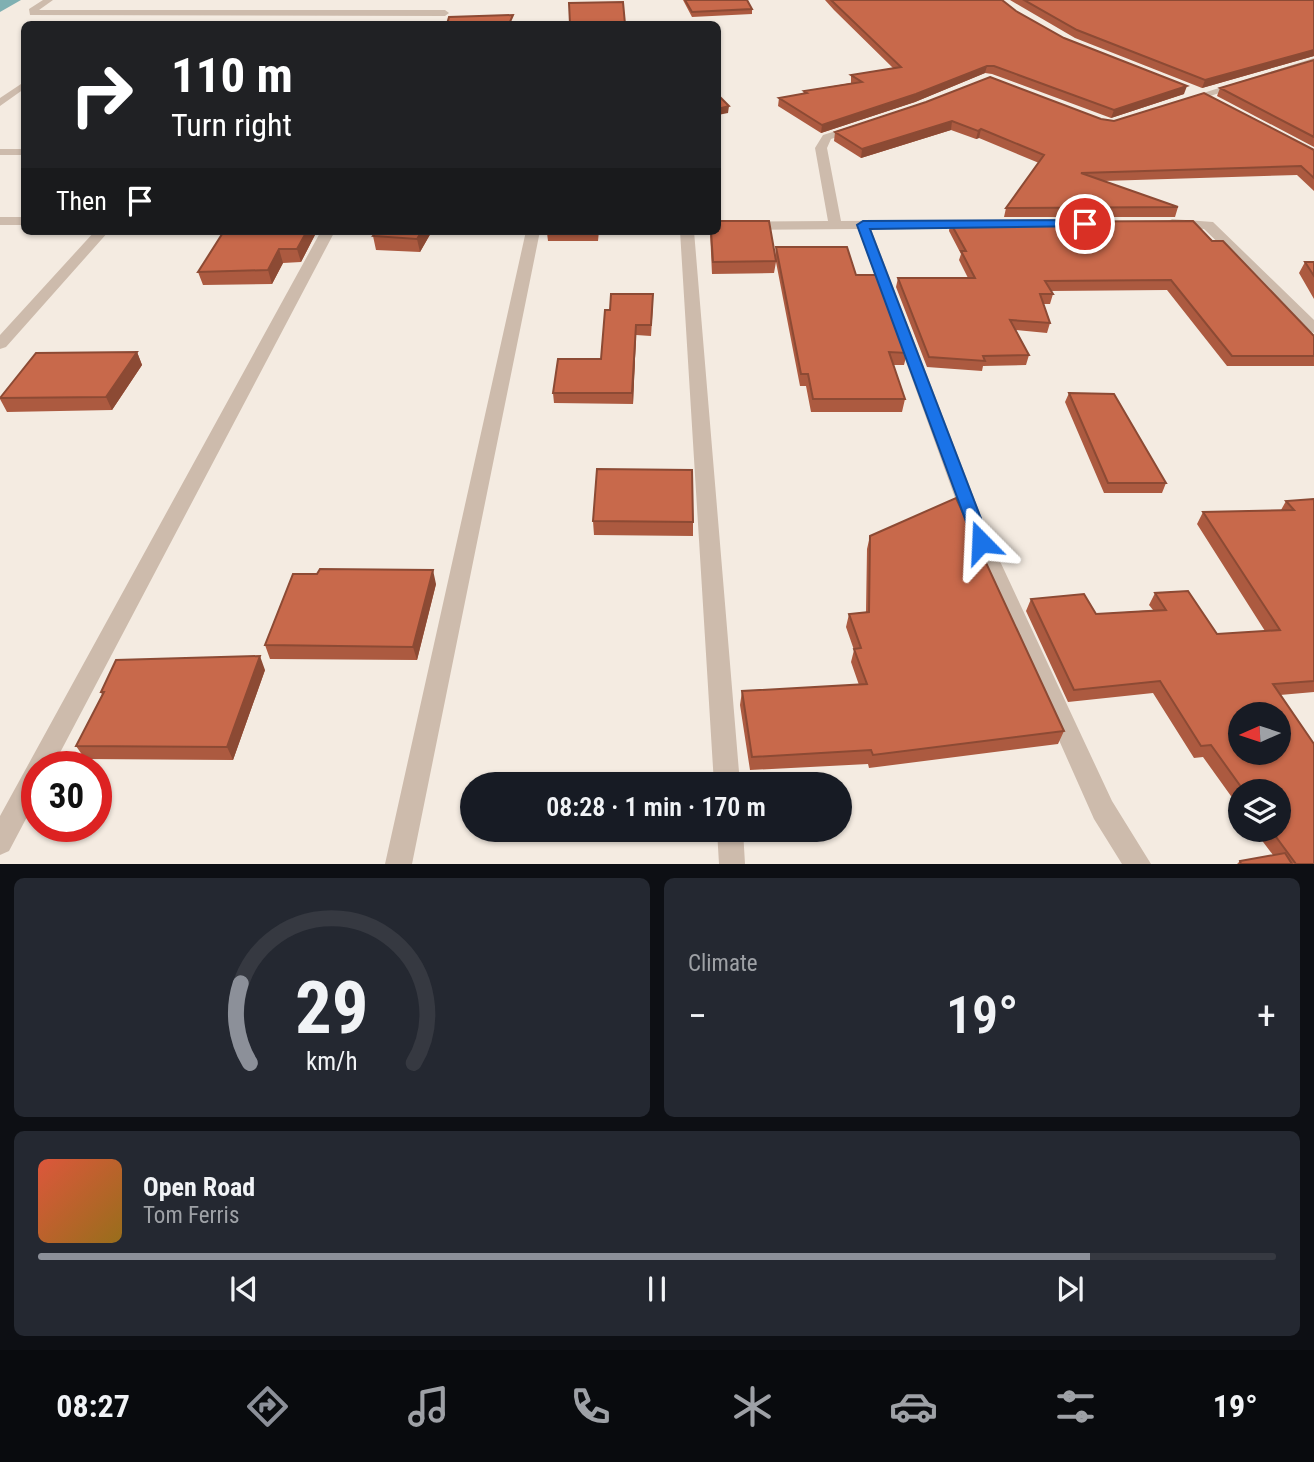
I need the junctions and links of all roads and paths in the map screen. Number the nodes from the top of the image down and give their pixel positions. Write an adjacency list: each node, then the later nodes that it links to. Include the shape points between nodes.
1 (49, 0): 4 (street, via 33,13)
2 (139, 0): 4 (street)
3 (310, 0): 5 (street)
4 (122, 13): 5 (street); 6 (street)
5 (299, 13): 7 (street); 8 (street, via 447,10)
6 (110, 21)
7 (291, 21)
8 (441, 21)
9 (1314, 61): 12 (street)
10 (21, 87): 15 (street)
11 (1189, 90): 12 (street)
12 (1202, 95): 14 (street); 16 (street)
13 (21, 101): 15 (street)
14 (1214, 101)
15 (1, 102)
16 (1165, 107)
17 (874, 121): 24 (street, via 827,136 821,148)
18 (0, 152): 19 (street)
19 (21, 152)
20 (0, 221): 21 (street)
21 (21, 221)
22 (1155, 223): 31 (street, via 1208,225)
23 (988, 224): 25 (street)
24 (835, 225): 25 (street); 26 (street)
25 (863, 225): 40 (street, via 981,542 1103,810)
26 (721, 226)
27 (98, 235): 32 (street)
28 (326, 235): 33 (street)
29 (532, 235): 38 (street)
30 (687, 235): 34 (street)
31 (1314, 328)
32 (0, 344)
33 (48, 751)
34 (726, 772)
35 (21, 803): 36 (street)
36 (0, 842)
37 (731, 842): 39 (street)
38 (398, 863)
39 (732, 863)
40 (1138, 863)

